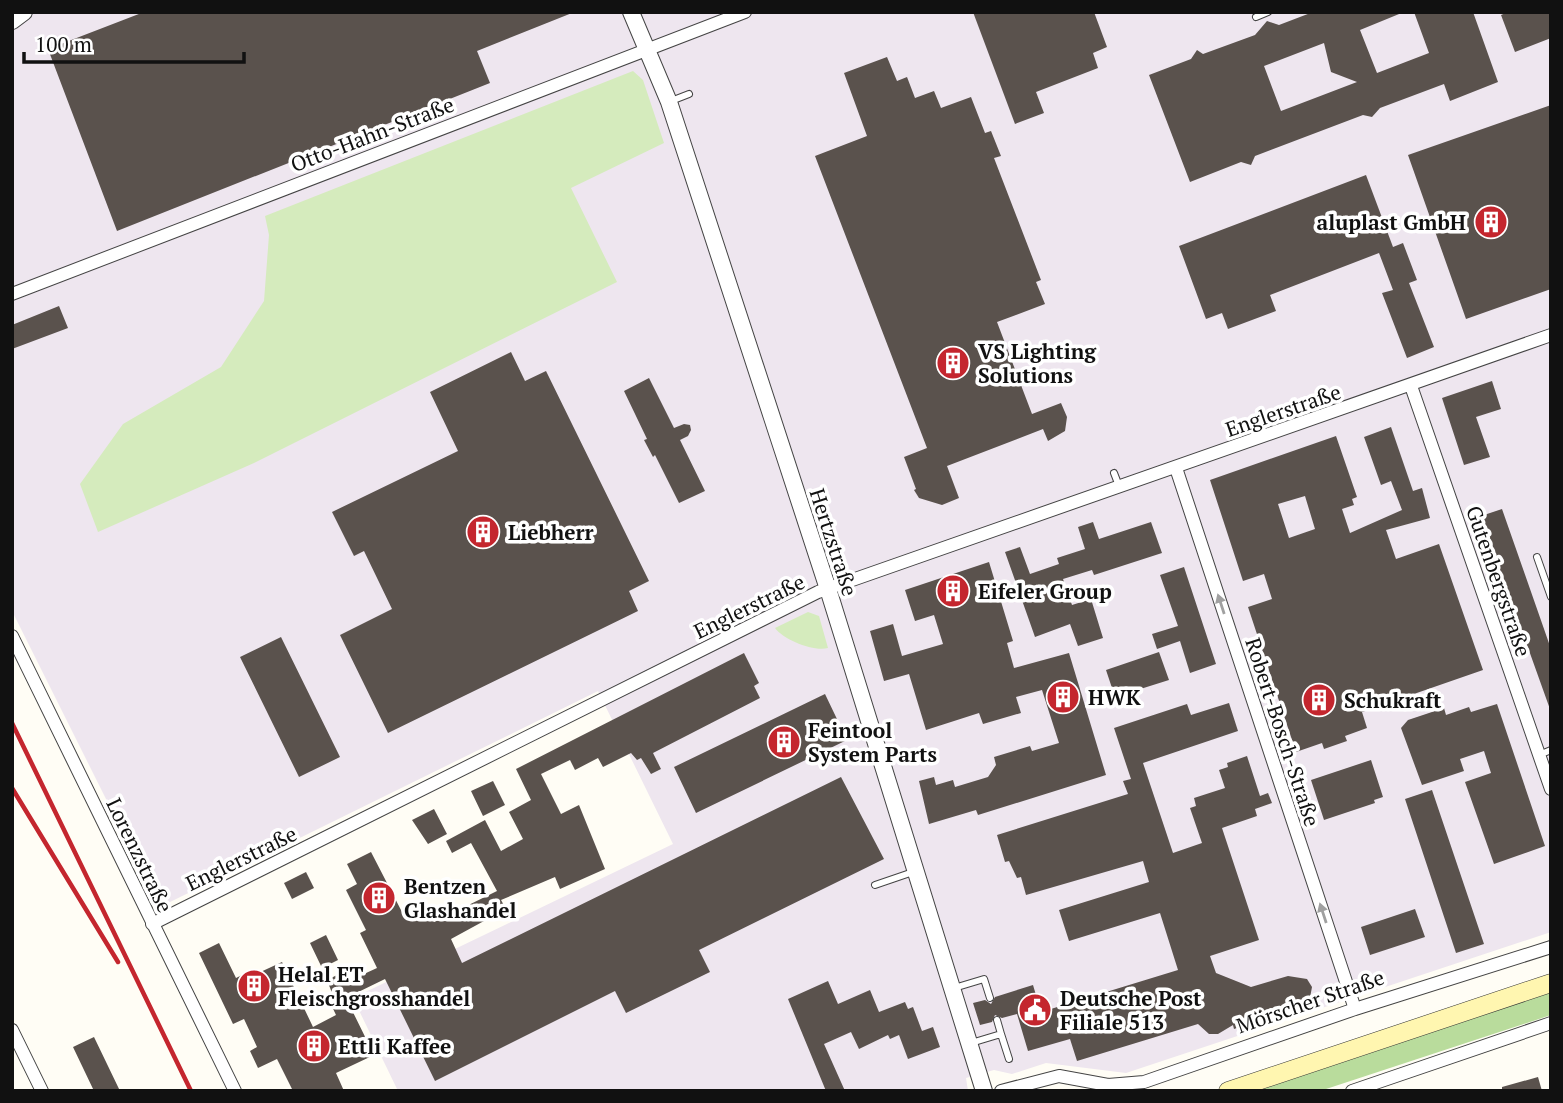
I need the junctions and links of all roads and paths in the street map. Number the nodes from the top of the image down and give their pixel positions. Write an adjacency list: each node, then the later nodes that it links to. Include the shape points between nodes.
1 (24, 12): 6 (street)
2 (631, 12): 7 (street, Hertzstraße)
3 (746, 12): 7 (street, Otto-Hahn-Straße)
4 (1268, 12): 5 (lane)
5 (1256, 17)
6 (12, 21)
7 (649, 50): 9 (street, Hertzstraße); 10 (street, Otto-Hahn-Straße)
8 (689, 94): 9 (lane)
9 (669, 102): 17 (street, Hertzstraße)
10 (12, 294)
11 (1551, 335): 12 (street, Englerstraße)
12 (1411, 386): 13 (street, Englerstraße); 20 (street, Gutenbergstraße)
13 (1176, 468): 15 (street, Englerstraße); 29 (street, Robert-Bosch-Straße, one-way to 13)
14 (1114, 472): 15 (lane)
15 (1119, 488): 17 (street, Englerstraße)
16 (1537, 557): 18 (lane)
17 (828, 589): 22 (street, Hertzstraße); 24 (street, Englerstraße)
18 (1551, 597)
19 (12, 636): 24 (street, Lorenzstraße)
20 (1545, 752): 21 (street, Gutenbergstraße)
21 (1551, 789)
22 (916, 871): 23 (lane); 27 (street, Hertzstraße)
23 (875, 885)
24 (152, 924): 38 (street, Lorenzstraße)
25 (1551, 947): 29 (street, Mörscher Straße)
26 (1551, 983): 41 (main road)
27 (952, 989): 28 (lane, via 984,979); 34 (street, Hertzstraße)
28 (990, 998)
29 (1355, 1009): 40 (street, Mörscher Straße, via 1144,1082 1108,1085 1059,1076)
30 (997, 1020): 33 (lane)
31 (1551, 1023): 36 (street)
32 (12, 1030): 37 (street)
33 (1001, 1034): 34 (lane); 35 (lane)
34 (969, 1044): 39 (street, Hertzstraße)
35 (1009, 1059)
36 (1360, 1090)
37 (42, 1091)
38 (235, 1091)
39 (984, 1091)
40 (1001, 1091)
41 (1227, 1091)

